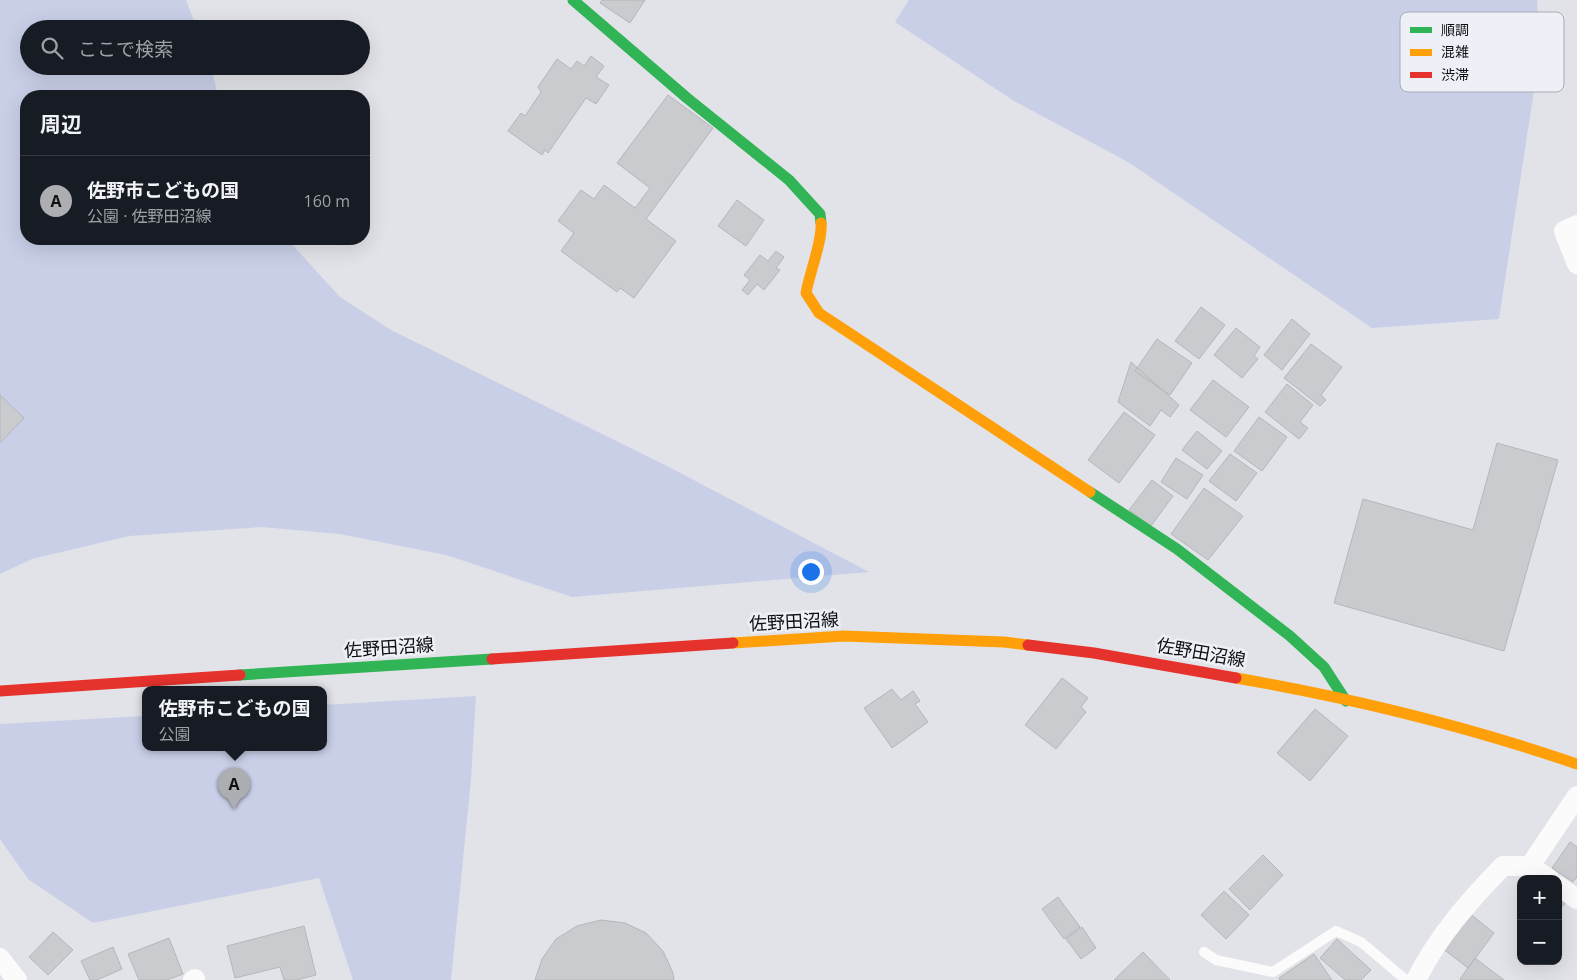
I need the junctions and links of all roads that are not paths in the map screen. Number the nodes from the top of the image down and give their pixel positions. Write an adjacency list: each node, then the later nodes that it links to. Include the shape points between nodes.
1 (573, 0): 5 (main road, via 789,180 820,214 822,232 806,293 819,313 1177,549 1290,636 1324,668)
2 (1577, 225): 3 (street, via 1564,230)
3 (1577, 264)
4 (0, 691): 5 (main road, 佐野田沼線, via 844,636 1004,642 1094,652)
5 (1346, 701): 6 (main road, 佐野田沼線, via 1430,719)
6 (1577, 764)
7 (1577, 796): 8 (street)
8 (1530, 866): 9 (street); 16 (street, via 1503,866 1458,913)
9 (1543, 875)
10 (1562, 889): 11 (street)
11 (1577, 899)
12 (1204, 952): 15 (lane, via 1216,960 1273,972 1336,931 1361,942)
13 (0, 958): 14 (street)
14 (17, 980)
15 (1406, 980)
16 (1416, 980)

